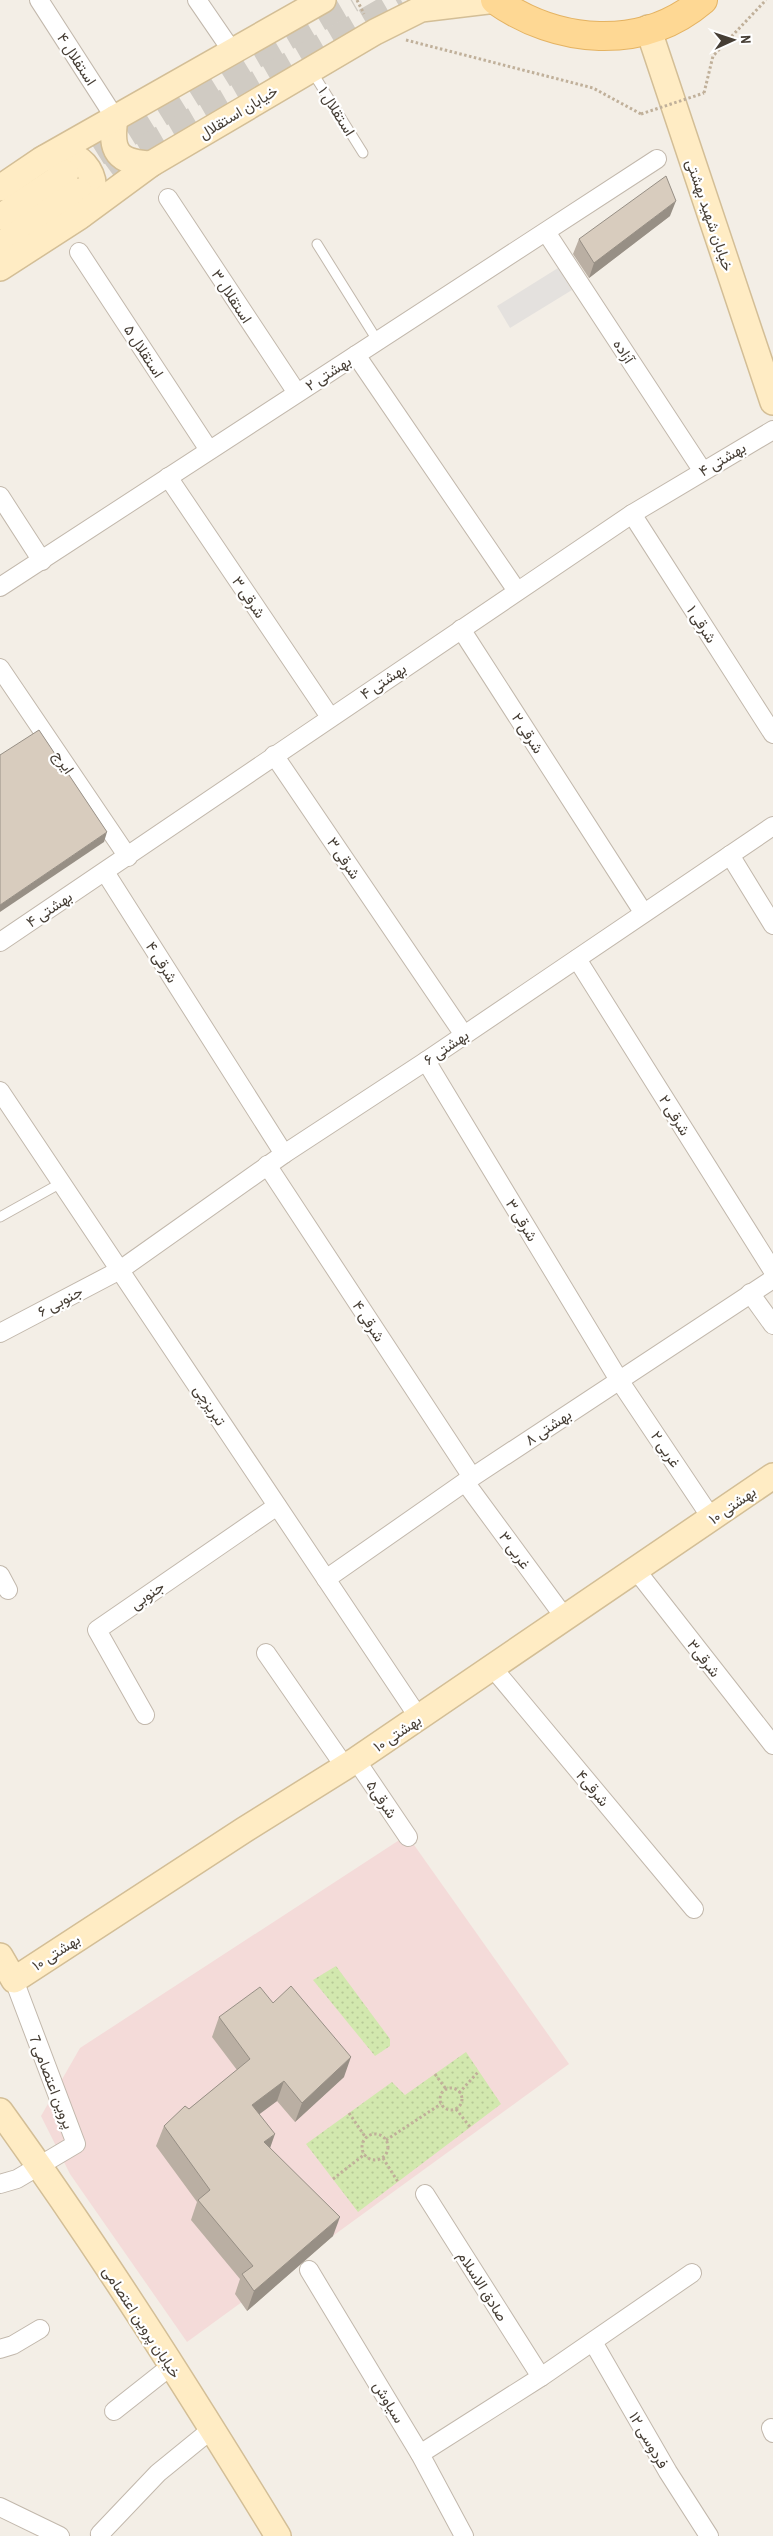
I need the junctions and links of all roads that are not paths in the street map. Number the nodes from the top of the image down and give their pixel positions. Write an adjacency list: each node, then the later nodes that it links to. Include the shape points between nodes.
1 (39, 0): 10 (street, استفلال ۴)
2 (197, 0): 8 (street)
3 (323, 0): 8 (main road)
4 (496, 0): 6 (main road, خیابان استقلال); 7 (main road, via 539,26 563,33 597,36 627,34)
5 (703, 0): 7 (main road, via 665,23)
6 (424, 4): 9 (main road, خیابان استقلال)
7 (648, 28): 27 (main road, خیابان شهید بهشتی)
8 (232, 51): 10 (main road)
9 (311, 69): 11 (lane, استقلال ۱); 14 (main road, خیابان استقلال)
10 (115, 118): 13 (main road); 14 (main road, via 114,145 118,154 127,161)
11 (363, 152)
12 (657, 159): 19 (street, بهشتی ۲)
13 (41, 160): 15 (main road); 17 (main road, via 69,155 78,159 91,173 94,192 86,210)
14 (151, 164): 17 (main road, خیابان استقلال)
15 (0, 188)
16 (168, 198): 26 (street, استقلال ۳)
17 (79, 216): 23 (main road, خیابان استقلال)
18 (0, 217): 21 (main road, via 73,182)
19 (546, 232): 24 (street, بهشتی ۲); 30 (street, آزاده)
20 (317, 244): 24 (lane)
21 (0, 245)
22 (79, 252): 29 (street, استقلال ۵)
23 (0, 268)
24 (377, 340): 25 (street, بهشتی ۲)
25 (356, 355): 26 (street, بهشتی ۲); 36 (street)
26 (297, 393): 29 (street, بهشتی ۲)
27 (773, 402)
28 (773, 430): 30 (street, بهشتی ۴)
29 (209, 450): 31 (street, بهشتی ۲)
30 (702, 470): 33 (street, بهشتی ۴)
31 (168, 477): 34 (street, بهشتی ۲); 39 (street, ۳ شرقی)
32 (0, 496): 34 (street)
33 (632, 514): 36 (street, بهشتی ۴); 40 (street, شرقی ۱)
34 (42, 561): 35 (street, بهشتی ۲)
35 (0, 587)
36 (517, 591): 37 (street, بهشتی ۴)
37 (461, 629): 39 (street, بهشتی ۴); 46 (street, شرقی ۲)
38 (0, 668): 44 (street, ایرج)
39 (330, 717): 41 (street, بهشتی ۴)
40 (773, 734)
41 (274, 755): 44 (street, بهشتی ۴); 50 (street, شرقی ۳)
42 (773, 826): 43 (street, بهشتی ۶)
43 (730, 855): 46 (street, بهشتی ۶); 47 (street)
44 (128, 857): 45 (street, بهشتی ۴)
45 (105, 872): 48 (street, بهشتی ۴); 53 (street, شرقی ۴)
46 (644, 912): 49 (street, بهشتی ۶)
47 (773, 925)
48 (0, 942)
49 (577, 959): 50 (street, بهشتی ۶); 58 (street, شرقی ۲)
50 (464, 1035): 51 (street, بهشتی ۶)
51 (426, 1061): 53 (street, بهشتی ۶); 63 (street, شرقی ۳)
52 (1, 1094): 55 (street, تبریزچی)
53 (284, 1154): 54 (street, بهشتی ۶)
54 (267, 1165): 57 (street, بهشتی ۶); 65 (street, شرقی ۴)
55 (61, 1183): 56 (lane); 57 (street, تبریزچی)
56 (0, 1217)
57 (120, 1270): 62 (street, جنوبی ۶); 66 (street, تبریزچی)
58 (773, 1271)
59 (773, 1279): 60 (street, بهشتی ۸)
60 (750, 1293): 61 (street); 63 (street, بهشتی ۸)
61 (773, 1325)
62 (0, 1333)
63 (619, 1380): 65 (street, بهشتی ۸); 67 (street, غربی ۲)
64 (773, 1476): 67 (main road, بهشتی ۱۰)
65 (468, 1479): 69 (street, بهشتی ۸); 70 (street, غربی ۳)
66 (277, 1506): 69 (street, تبریزچی); 73 (street, جنوبی, via 97,1630)
67 (712, 1519): 68 (main road, بهشتی ۱۰)
68 (636, 1570): 70 (main road, بهشتی ۱۰); 75 (street, شرقی۳)
69 (326, 1579): 74 (street, تبریزچی)
70 (565, 1618): 72 (main road, بهشتی ۱۰)
71 (266, 1653): 76 (street, شرقی۵)
72 (492, 1667): 74 (main road, بهشتی ۱۰); 78 (street, شرقی۴)
73 (145, 1715)
74 (419, 1718): 76 (main road, بهشتی ۱۰)
75 (773, 1745)
76 (350, 1764): 77 (street, شرقی۵); 80 (main road, بهشتی ۱۰)
77 (408, 1837)
78 (694, 1910)
79 (0, 1956): 80 (main road)
80 (14, 1980): 82 (street, پروین اعتصامی 7, via 76,2144)
81 (0, 2111): 82 (main road, خیابان پروین اعتصامی)
82 (39, 2166): 83 (street); 90 (main road, خیابان پروین اعتصامی)
83 (0, 2184)
84 (425, 2194): 91 (street, صادق الاسلام)
85 (309, 2270): 94 (street, سیاوش)
86 (692, 2273): 88 (street)
87 (40, 2329): 89 (street)
88 (593, 2342): 91 (street); 100 (street, فردوسی ۱۲)
89 (0, 2349)
90 (171, 2366): 92 (street); 93 (main road, خیابان پروین اعتصامی)
91 (541, 2378): 94 (street)
92 (114, 2411)
93 (212, 2429): 96 (street, via 158,2473); 98 (main road, خیابان پروین اعتصامی)
94 (420, 2454): 99 (street, سیاوش)
95 (0, 2507): 97 (street)
96 (100, 2535)
97 (60, 2536)
98 (278, 2536)
99 (464, 2536)
100 (709, 2536)

